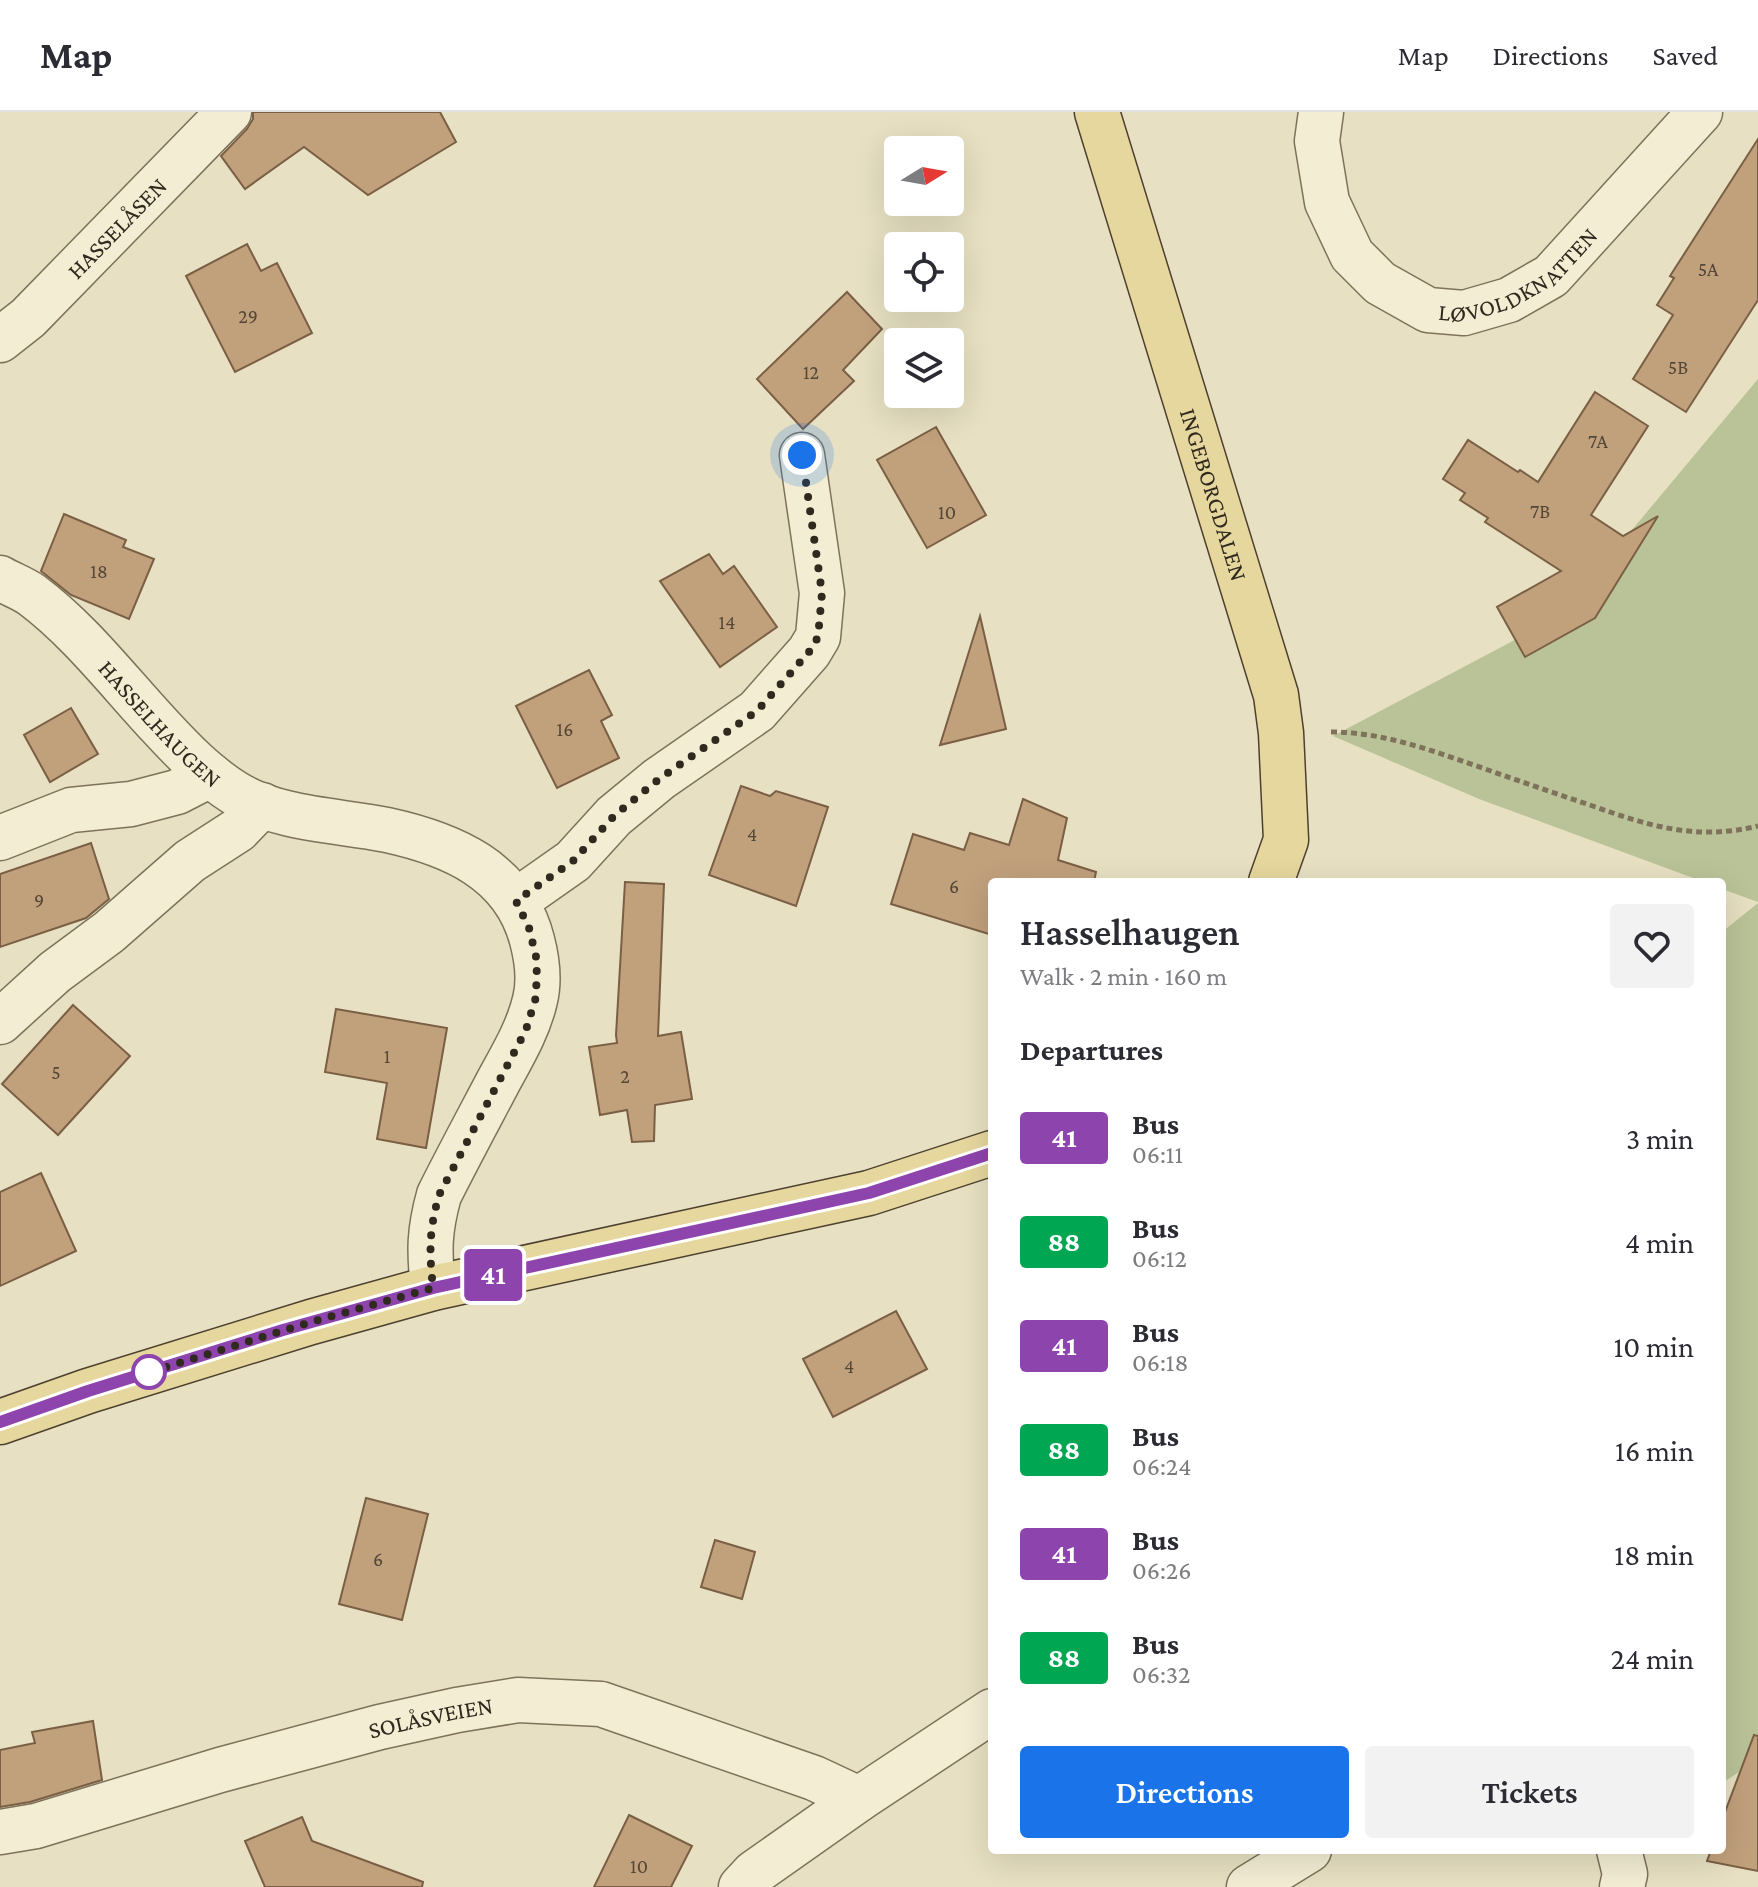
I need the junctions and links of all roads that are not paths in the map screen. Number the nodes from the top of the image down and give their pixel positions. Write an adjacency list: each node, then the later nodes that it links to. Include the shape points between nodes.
1 (229, 112): 5 (street, HASSELÅSEN, via 28,318)
2 (1097, 112): 11 (main road, INGEBORGDALEN, via 1276,695 1286,840)
3 (1321, 112): 4 (street, LØVOLDKNATTEN, via 1317,141 1327,202 1352,255 1380,283 1428,310 1464,313 1509,300 1551,276)
4 (1700, 112)
5 (0, 340)
6 (802, 455): 12 (street, via 822,593 818,637 809,652 757,711 659,779 614,816 573,861)
7 (0, 578): 8 (street, HASSELHAUGEN, via 29,593 67,625)
8 (210, 775): 9 (street, HASSELHAUGEN); 10 (street, via 177,792 131,804 71,810)
9 (262, 805): 12 (street, HASSELHAUGEN, via 431,842 495,876); 13 (street)
10 (0, 838)
11 (1272, 878)
12 (516, 901): 15 (street, HASSELHAUGEN, via 537,961 536,997 526,1030 439,1195 429,1256)
13 (0, 1022)
14 (988, 1154): 15 (main road, via 869,1193)
15 (433, 1288): 16 (main road)
16 (0, 1422)
17 (988, 1714): 18 (street)
18 (859, 1799): 19 (street, SOLÅSVEIEN, via 814,1778 601,1704 518,1700 380,1727); 22 (street)
19 (0, 1832)
20 (1303, 1854): 23 (street)
21 (1620, 1854): 24 (street)
22 (741, 1887)
23 (1249, 1887)
24 (1622, 1887)

